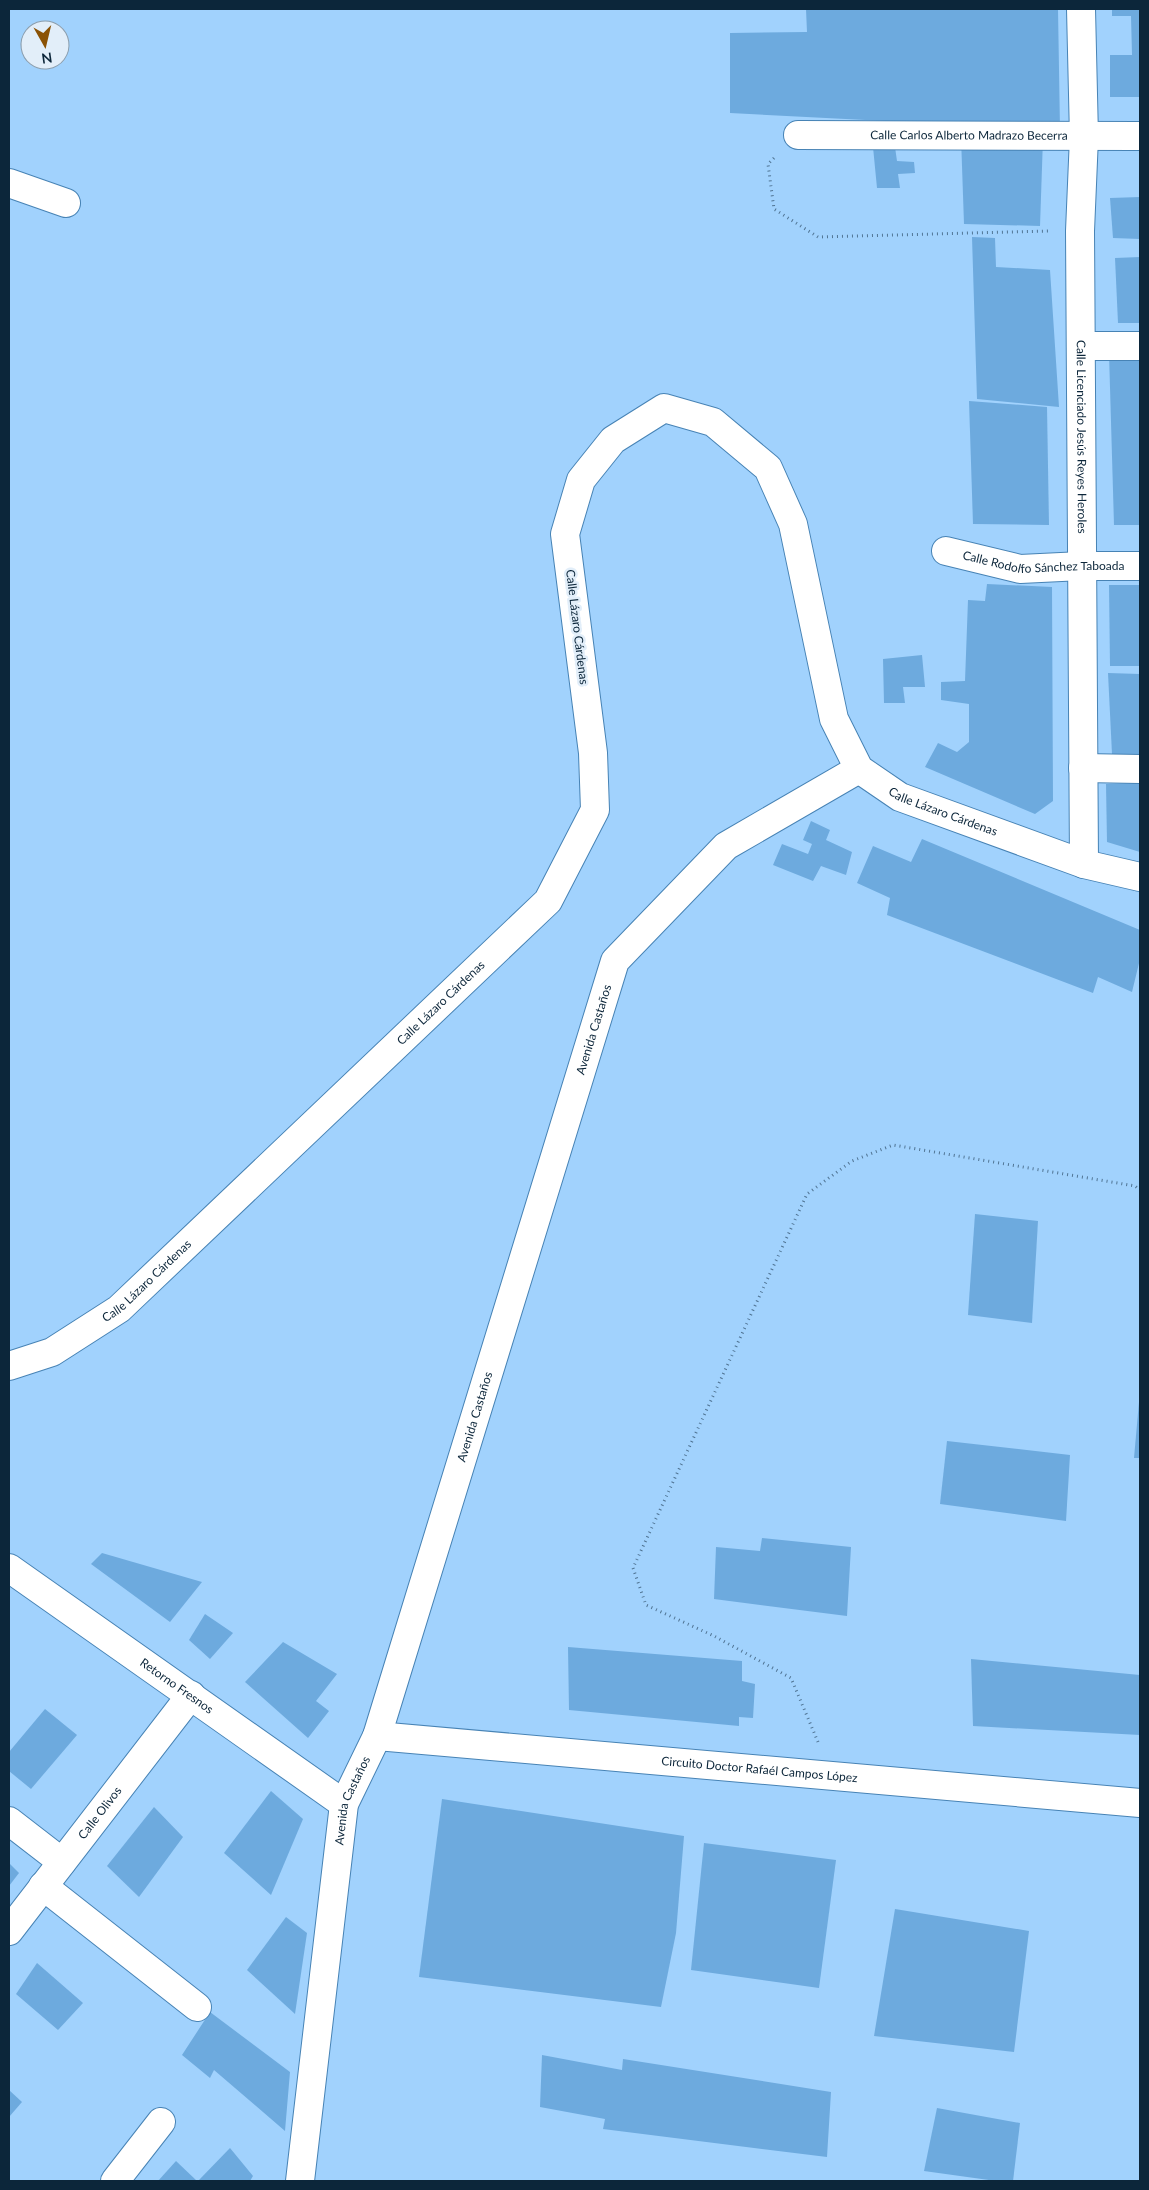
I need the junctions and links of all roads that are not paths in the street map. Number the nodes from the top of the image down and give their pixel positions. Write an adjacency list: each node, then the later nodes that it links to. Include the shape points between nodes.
1 (1080, 9): 4 (street, Calle Licenciado Jesús Reyes Heroles)
2 (798, 135): 4 (street, Calle Carlos Alberto Madrazo Becerra)
3 (1140, 136): 4 (street, Calle Carlos Alberto Madrazo Becerra)
4 (1084, 137): 7 (street, Calle Licenciado Jesús Reyes Heroles, via 1080,231)
5 (9, 183): 6 (street)
6 (66, 202)
7 (1081, 346): 8 (street); 10 (street, Calle Licenciado Jesús Reyes Heroles)
8 (1140, 346)
9 (946, 551): 10 (street, Calle Rodolfo Sánchez Taboada, via 1020,569)
10 (1082, 566): 11 (street, Calle Rodolfo Sánchez Taboada); 12 (street, Calle Licenciado Jesús Reyes Heroles)
11 (1140, 566)
12 (1083, 768): 14 (street); 15 (street, Calle Licenciado Jesús Reyes Heroles)
13 (859, 769): 15 (street, Calle Lázaro Cárdenas, via 900,797); 17 (street, Calle Lázaro Cárdenas, via 834,719 793,524 768,468 713,422 664,408 613,440 580,480 565,534 593,753 595,810 548,900 119,1310 52,1352); 20 (street, Avenida Castaños, via 726,846 615,961)
14 (1140, 769)
15 (1084, 864): 16 (street, Calle Lázaro Cárdenas)
16 (1140, 877)
17 (9, 1366)
18 (9, 1568): 19 (street, Retorno Fresnos)
19 (190, 1695): 22 (street, Retorno Fresnos); 24 (street, Calle Olivos)
20 (377, 1736): 21 (street, Circuito Doctor Rafaél Campos López); 22 (street, Avenida Castaños)
21 (1140, 1803)
22 (344, 1804): 30 (street, Avenida Castaños)
23 (9, 1820): 24 (street)
24 (62, 1862): 25 (street, Calle Olivos)
25 (43, 1886): 26 (street, Calle Olivos); 27 (street)
26 (9, 1931)
27 (197, 2007)
28 (161, 2122): 29 (street)
29 (114, 2181)
30 (300, 2181)

